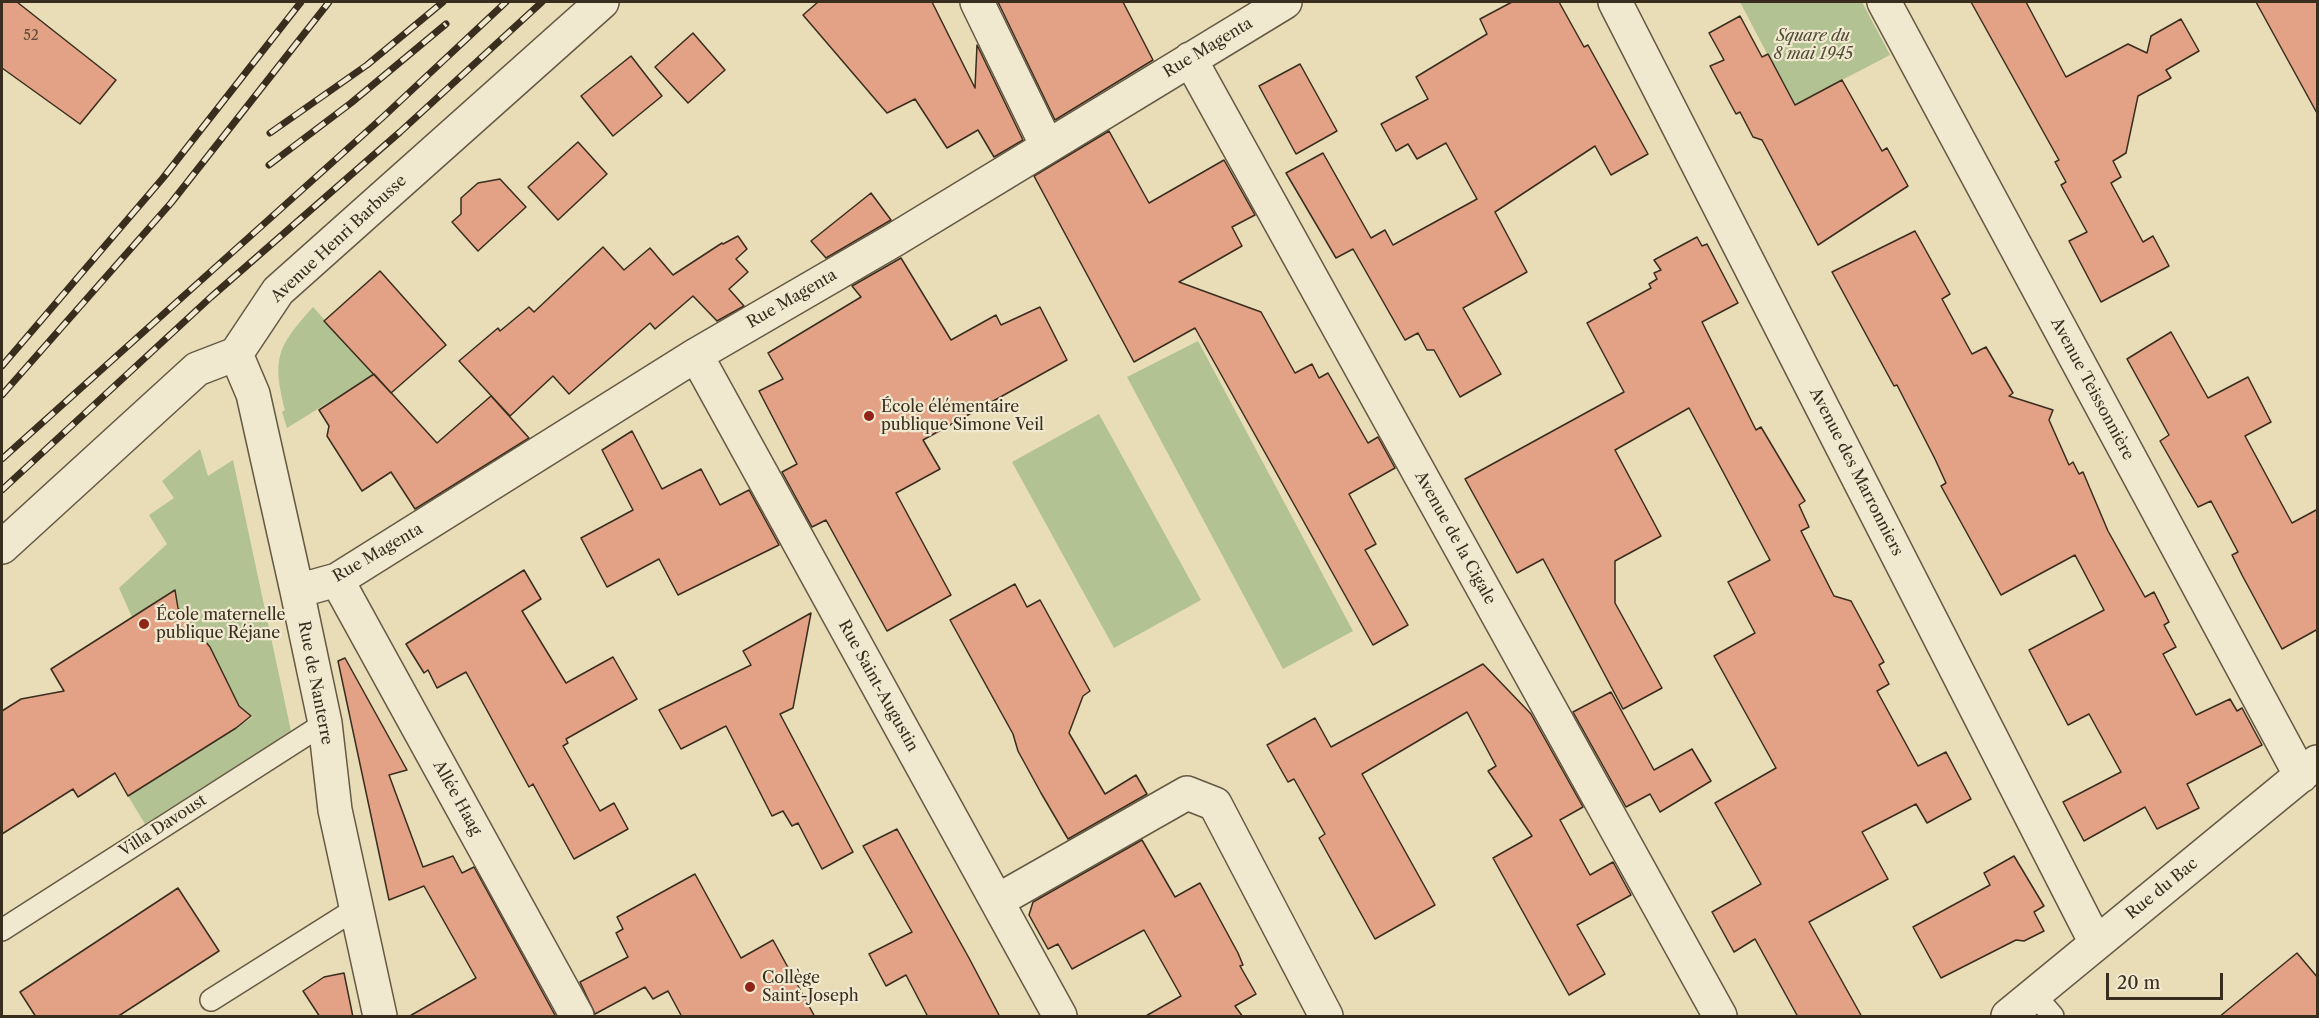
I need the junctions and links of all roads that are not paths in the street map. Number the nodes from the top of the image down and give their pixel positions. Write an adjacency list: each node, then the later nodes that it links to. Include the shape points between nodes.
1 (602, 2): 8 (street, Avenue Henri Barbusse, via 278,291)
2 (977, 2): 7 (street)
3 (1285, 2): 6 (street, Rue Magenta)
4 (1615, 2): 18 (street, Avenue des Marronniers)
5 (1884, 2): 14 (street, Avenue Teissonnière)
6 (1190, 59): 7 (street, Rue Magenta); 25 (street, Avenue de la Cigale)
7 (1047, 146): 9 (street, Rue Magenta)
8 (236, 354): 10 (street, via 192,373); 12 (street, Rue de Nanterre, via 253,394)
9 (696, 356): 11 (street, Rue Magenta); 15 (street, Rue Saint-Augustin)
10 (2, 546)
11 (337, 580): 12 (street, Rue Magenta); 22 (street, Allée Haag)
12 (297, 591): 13 (street, Rue de Nanterre)
13 (325, 723): 16 (street, Rue de Nanterre, via 335,810); 17 (lane, Villa Davoust)
14 (2309, 769): 18 (street, Rue du Bac)
15 (997, 901): 23 (street, Rue Saint-Augustin); 24 (street, via 1187,793 1215,804)
16 (357, 908): 19 (lane); 21 (street, Rue de Nanterre)
17 (2, 930)
18 (2096, 943): 20 (street, Rue du Bac)
19 (211, 1000)
20 (2044, 1005): 26 (street, Rue du Bac)
21 (380, 1017)
22 (577, 1017)
23 (1060, 1017)
24 (1326, 1017)
25 (1720, 1017)
26 (2008, 1017)

